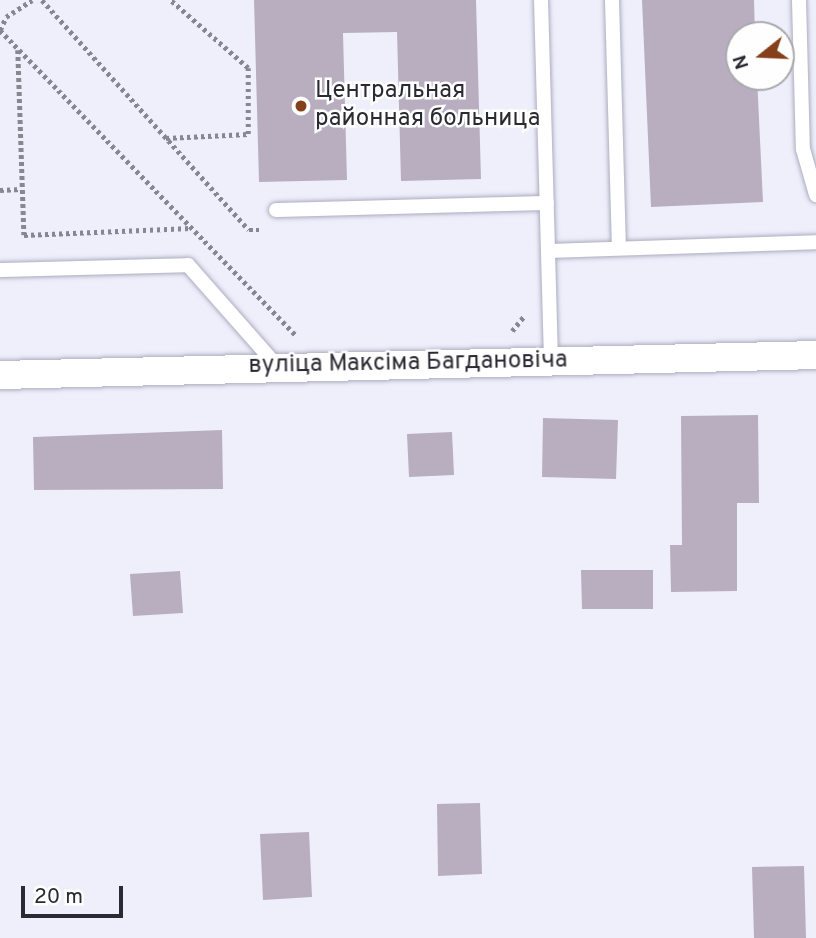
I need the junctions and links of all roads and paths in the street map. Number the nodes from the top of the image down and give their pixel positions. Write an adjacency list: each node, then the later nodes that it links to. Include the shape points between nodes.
1 (32, 0): 6 (path, via 6,17)
2 (170, 0): 8 (path, via 248,68 248,134)
3 (541, 0): 12 (lane)
4 (612, 0): 16 (lane)
5 (799, 0): 11 (lane, via 803,149)
6 (0, 30)
7 (18, 49): 9 (path)
8 (166, 138)
9 (21, 189): 10 (path); 14 (path, via 24,235)
10 (0, 190)
11 (816, 195)
12 (547, 203): 13 (lane); 17 (lane)
13 (276, 210)
14 (192, 228)
15 (816, 242): 16 (lane)
16 (620, 248): 17 (lane)
17 (548, 251): 20 (lane)
18 (0, 270): 21 (lane, via 188,265)
19 (816, 355): 20 (street, вуліца Максіма Багдановіча)
20 (551, 360): 21 (street, вуліца Максіма Багдановіча)
21 (279, 367): 22 (street, вуліца Максіма Багдановіча)
22 (0, 375)

